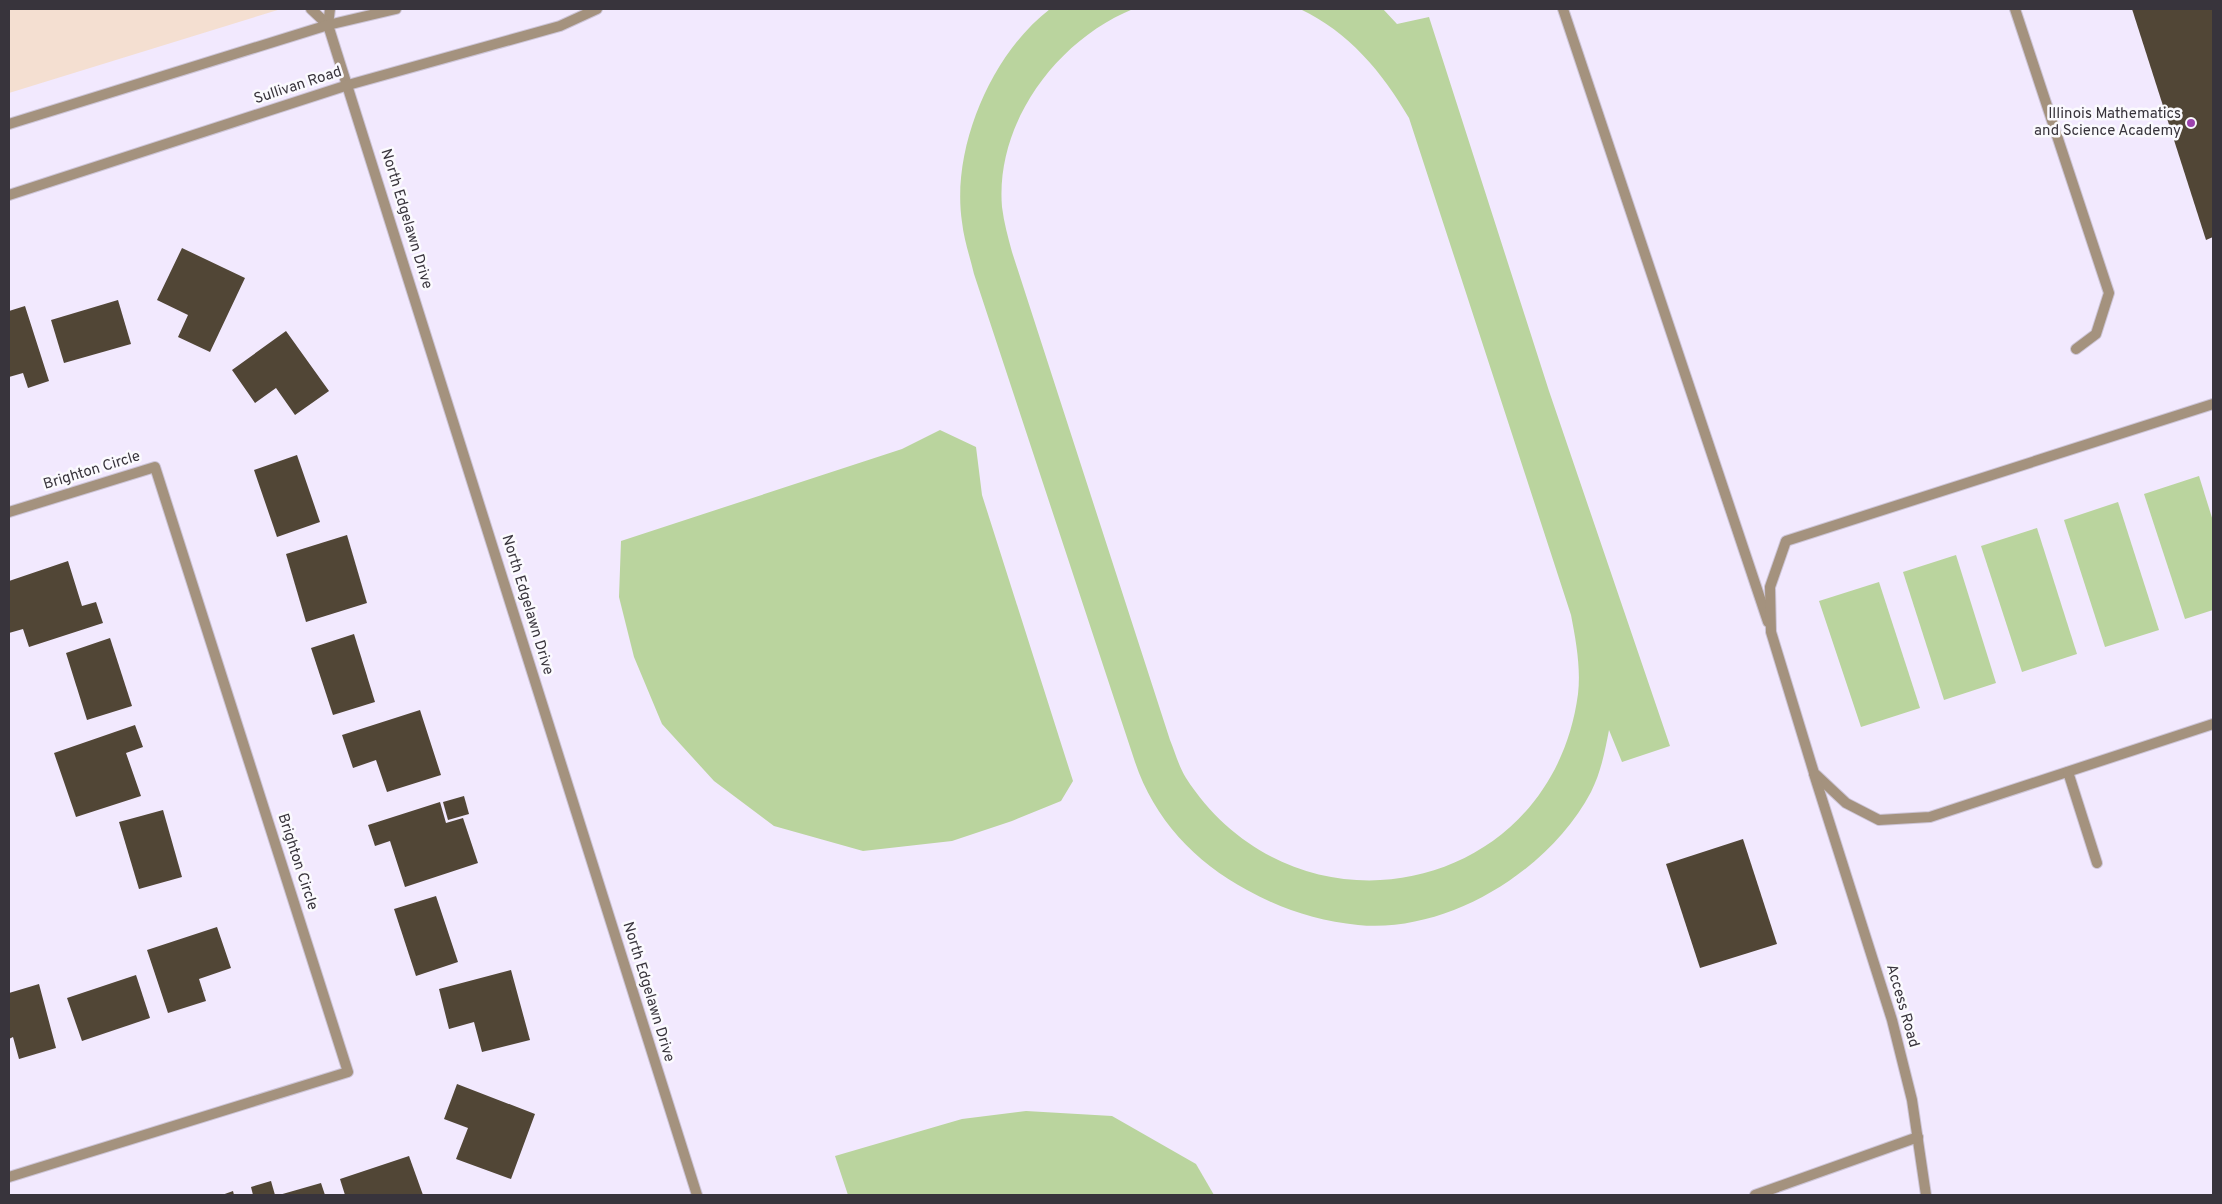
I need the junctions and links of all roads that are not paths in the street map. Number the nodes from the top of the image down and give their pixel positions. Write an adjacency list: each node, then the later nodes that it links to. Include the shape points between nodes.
1 (311, 9): 7 (street)
2 (330, 9): 7 (street, North Edgelawn Drive)
3 (396, 9): 7 (street)
4 (597, 9): 8 (street, Sullivan Road, via 560,26)
5 (1563, 9): 14 (street)
6 (2015, 9): 11 (street, via 2109,294 2096,334)
7 (328, 24): 8 (street, North Edgelawn Drive); 9 (street)
8 (348, 85): 10 (street, Sullivan Road); 21 (street, North Edgelawn Drive)
9 (9, 124)
10 (9, 195)
11 (2076, 349)
12 (2213, 404): 14 (street, via 1786,541 1770,587)
13 (9, 512): 20 (street, Brighton Circle, via 155,467 348,1072)
14 (1771, 632): 17 (street, Access Road)
15 (2213, 724): 16 (street)
16 (2068, 772): 17 (street, via 1930,817 1879,820 1846,803); 18 (street)
17 (1814, 773): 19 (street, Access Road, via 1892,1020)
18 (2097, 863)
19 (1918, 1136): 22 (street); 23 (street, Access Road)
20 (9, 1177)
21 (696, 1195)
22 (1755, 1195)
23 (1926, 1195)

